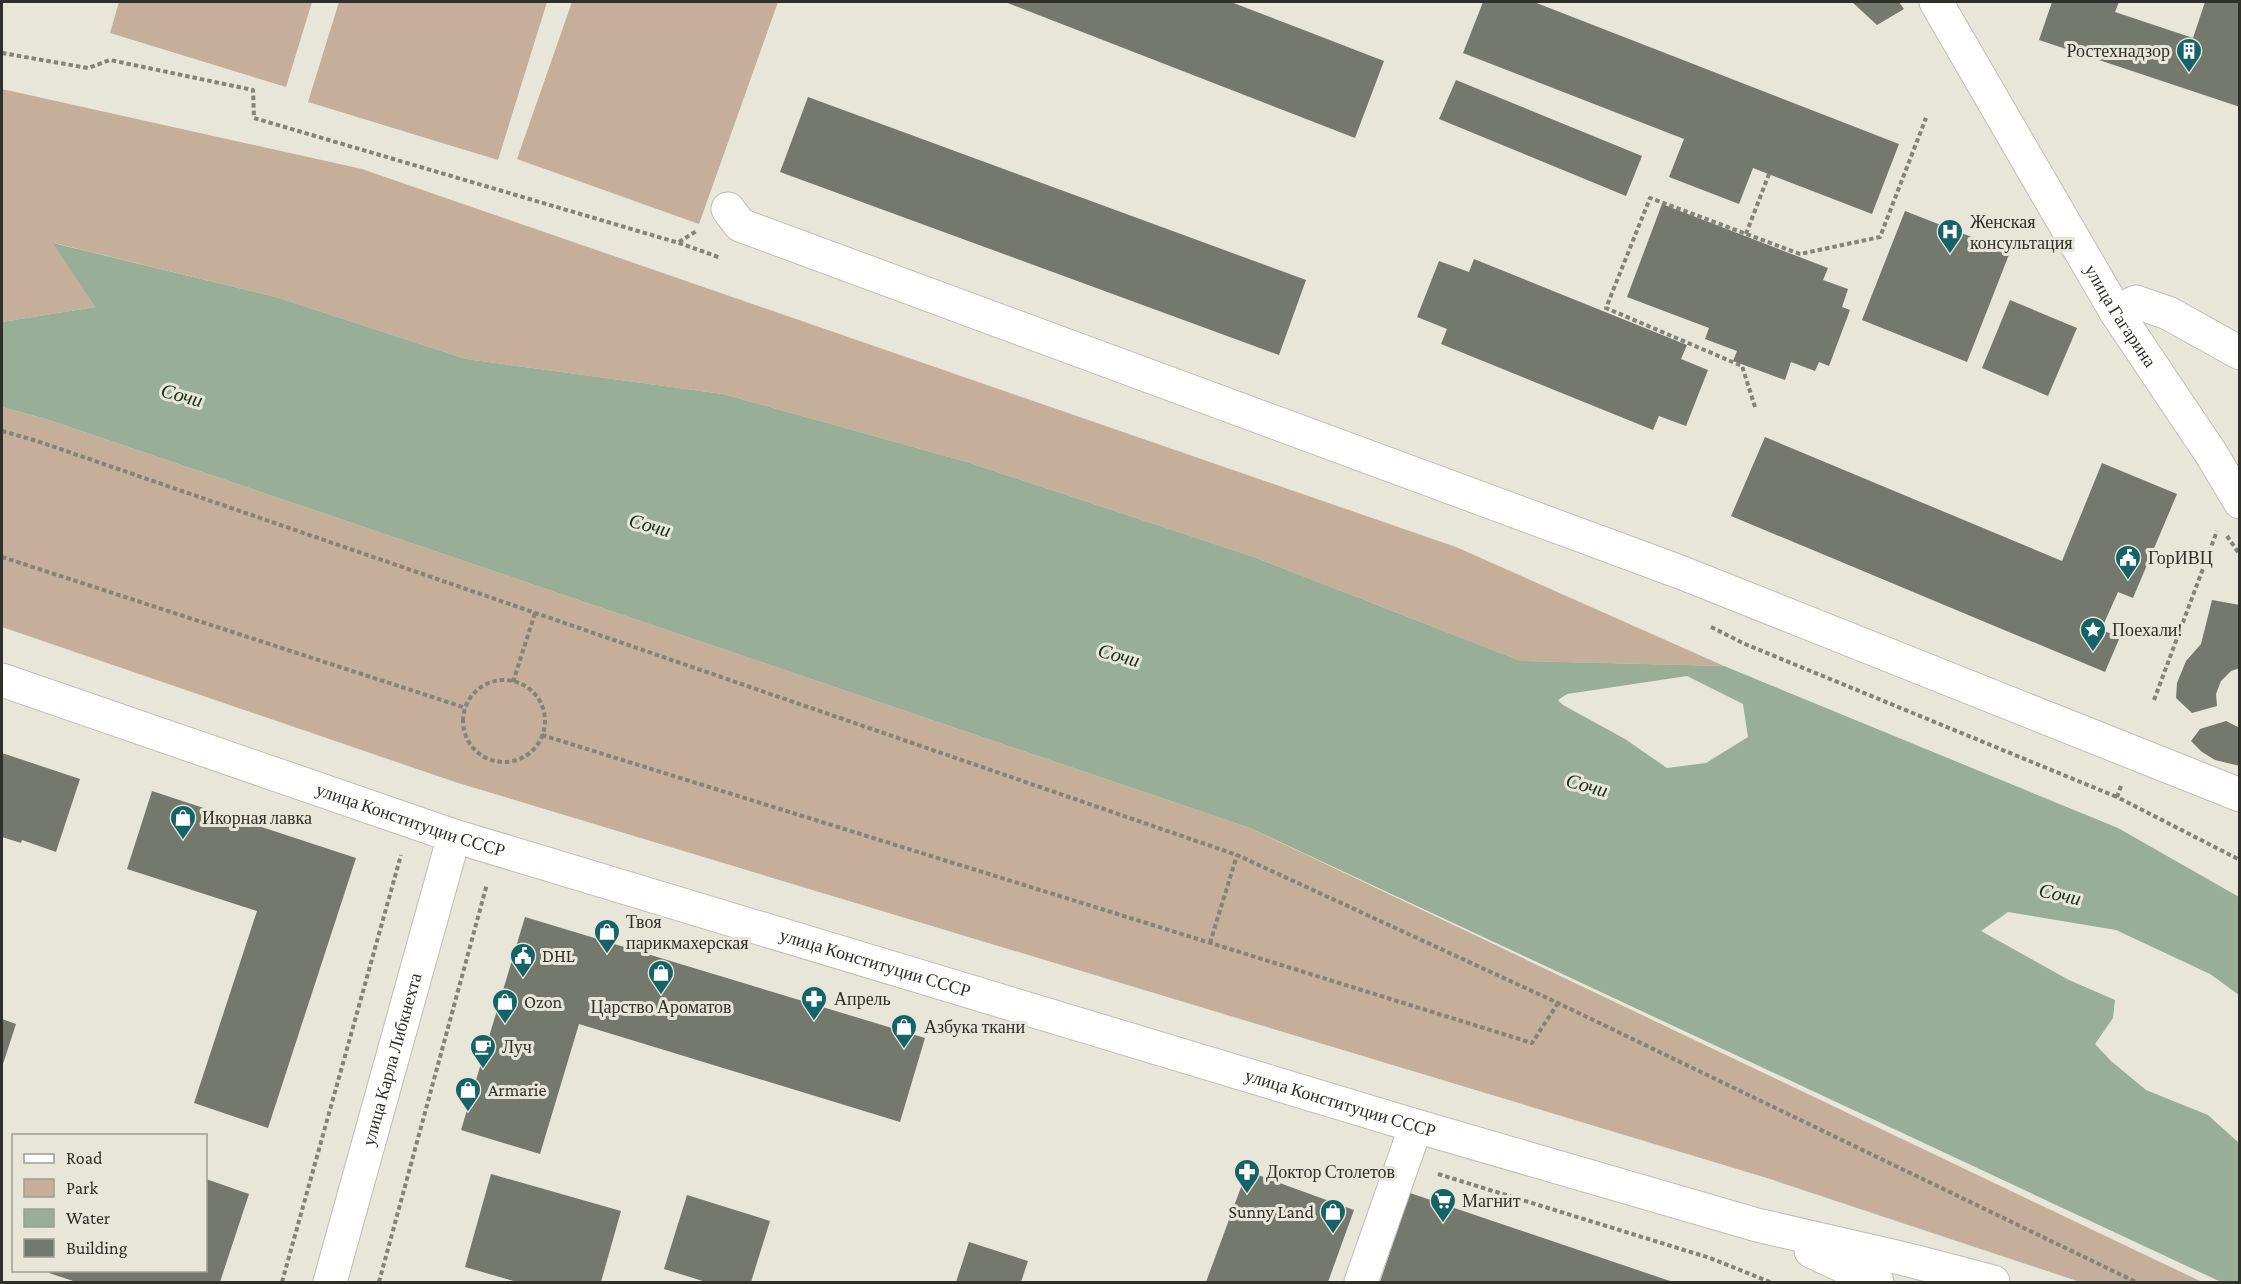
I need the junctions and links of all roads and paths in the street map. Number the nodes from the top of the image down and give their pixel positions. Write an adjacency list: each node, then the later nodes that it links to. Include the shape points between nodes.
1 (1936, 2): 8 (main road, улица Гагарина)
2 (2, 53): 7 (path, via 88,68 110,60 253,90 254,118)
3 (1926, 118): 6 (path, via 1880,237 1800,254)
4 (1769, 174): 6 (path)
5 (728, 208): 21 (main road, via 740,225 1680,572)
6 (1746, 234): 10 (path, via 1650,198 1606,308 1742,366)
7 (724, 259)
8 (2116, 312): 9 (main road, via 2136,302 2168,313); 12 (main road, улица Гагарина, via 2212,455)
9 (2240, 353)
10 (1755, 407)
11 (2, 432): 14 (path)
12 (2230, 513): 18 (path)
13 (2, 557): 19 (path)
14 (535, 613): 17 (path); 26 (path)
15 (1707, 624): 23 (path, via 1744,644)
16 (2, 680): 24 (main road, улица Конституции СССР)
17 (513, 682): 19 (path, via 486,685 475,692); 20 (path, via 538,700 544,717)
18 (2154, 700)
19 (466, 708): 20 (path, via 463,721 467,739 490,760 504,762 525,756)
20 (542, 735): 29 (path)
21 (2131, 754): 22 (main road); 23 (path)
22 (2240, 795)
23 (2117, 797): 27 (path)
24 (454, 836): 31 (main road, улица Конституции СССР); 34 (main road, улица Карла Либкнехта)
25 (401, 855): 33 (path)
26 (1237, 855): 29 (path); 30 (path)
27 (2240, 860)
28 (487, 883): 35 (path)
29 (1210, 943): 30 (path, via 1532,1043)
30 (1558, 1003): 39 (path)
31 (1416, 1126): 32 (main road, улица Конституции СССР); 36 (main road)
32 (1757, 1225): 37 (main road); 38 (main road)
33 (282, 1282)
34 (330, 1282)
35 (379, 1282)
36 (1361, 1282)
37 (1877, 1282)
38 (1993, 1282)
39 (2136, 1282)

